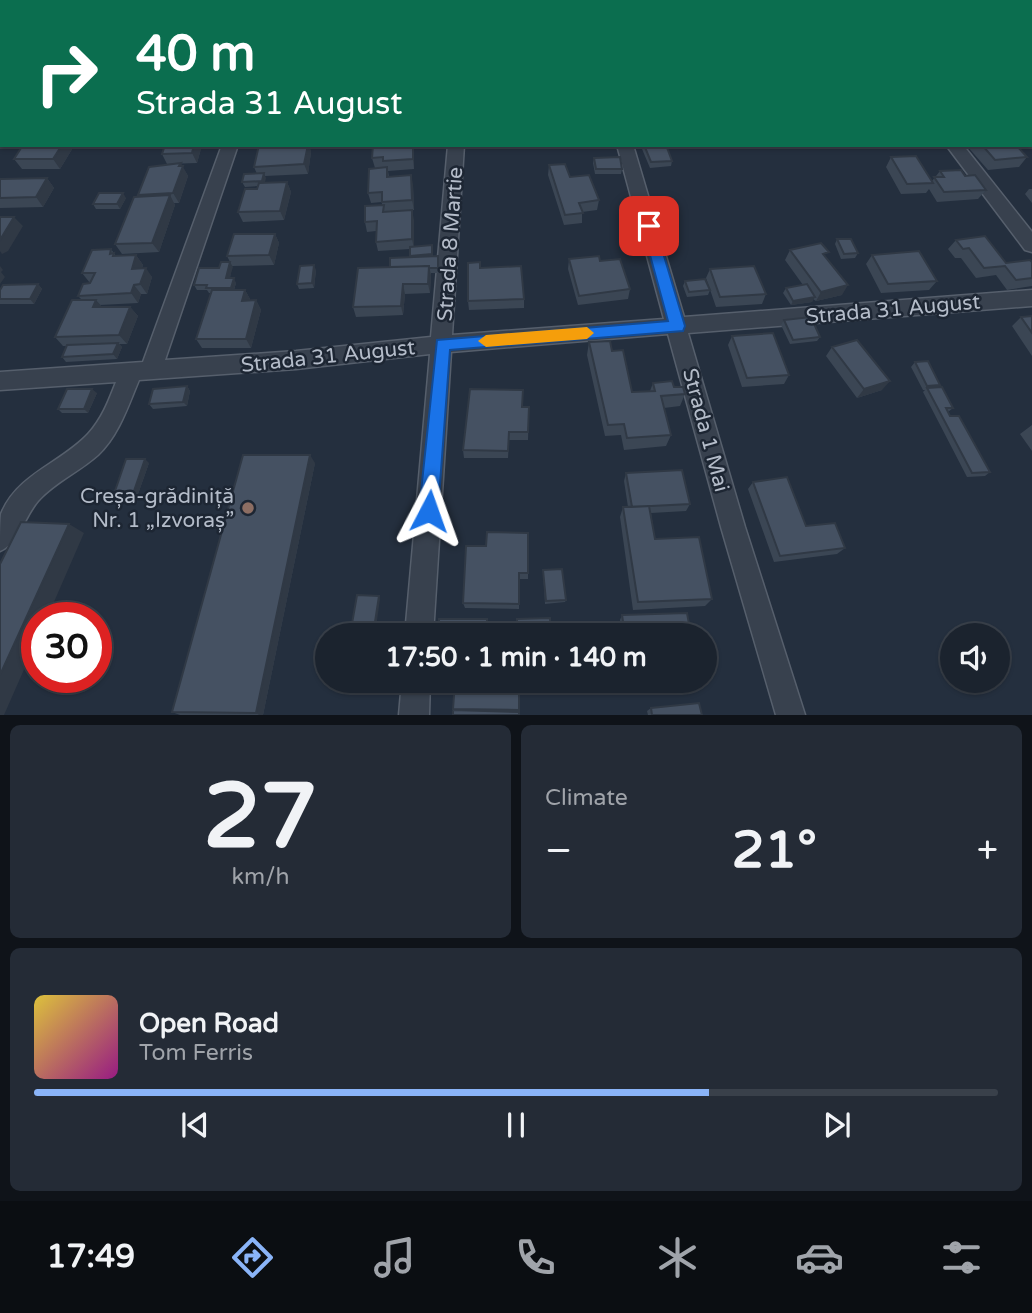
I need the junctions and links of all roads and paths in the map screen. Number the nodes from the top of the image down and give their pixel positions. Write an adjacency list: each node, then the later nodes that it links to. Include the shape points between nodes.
1 (229, 147): 9 (street)
2 (456, 147): 8 (street, Strada 8 Martie)
3 (626, 147): 7 (street, Strada 1 Mai)
4 (956, 147): 5 (street)
5 (1032, 245)
6 (1032, 298): 7 (street, Strada 31 August)
7 (678, 326): 8 (street, Strada 31 August); 15 (street, Strada 1 Mai)
8 (443, 344): 9 (street, Strada 31 August); 12 (street, Strada 8 Martie)
9 (141, 372): 10 (street, Strada 31 August); 11 (street, via 96,440 37,486)
10 (0, 381)
11 (0, 539)
12 (420, 623)
13 (415, 693): 14 (street)
14 (414, 715)
15 (791, 715)

